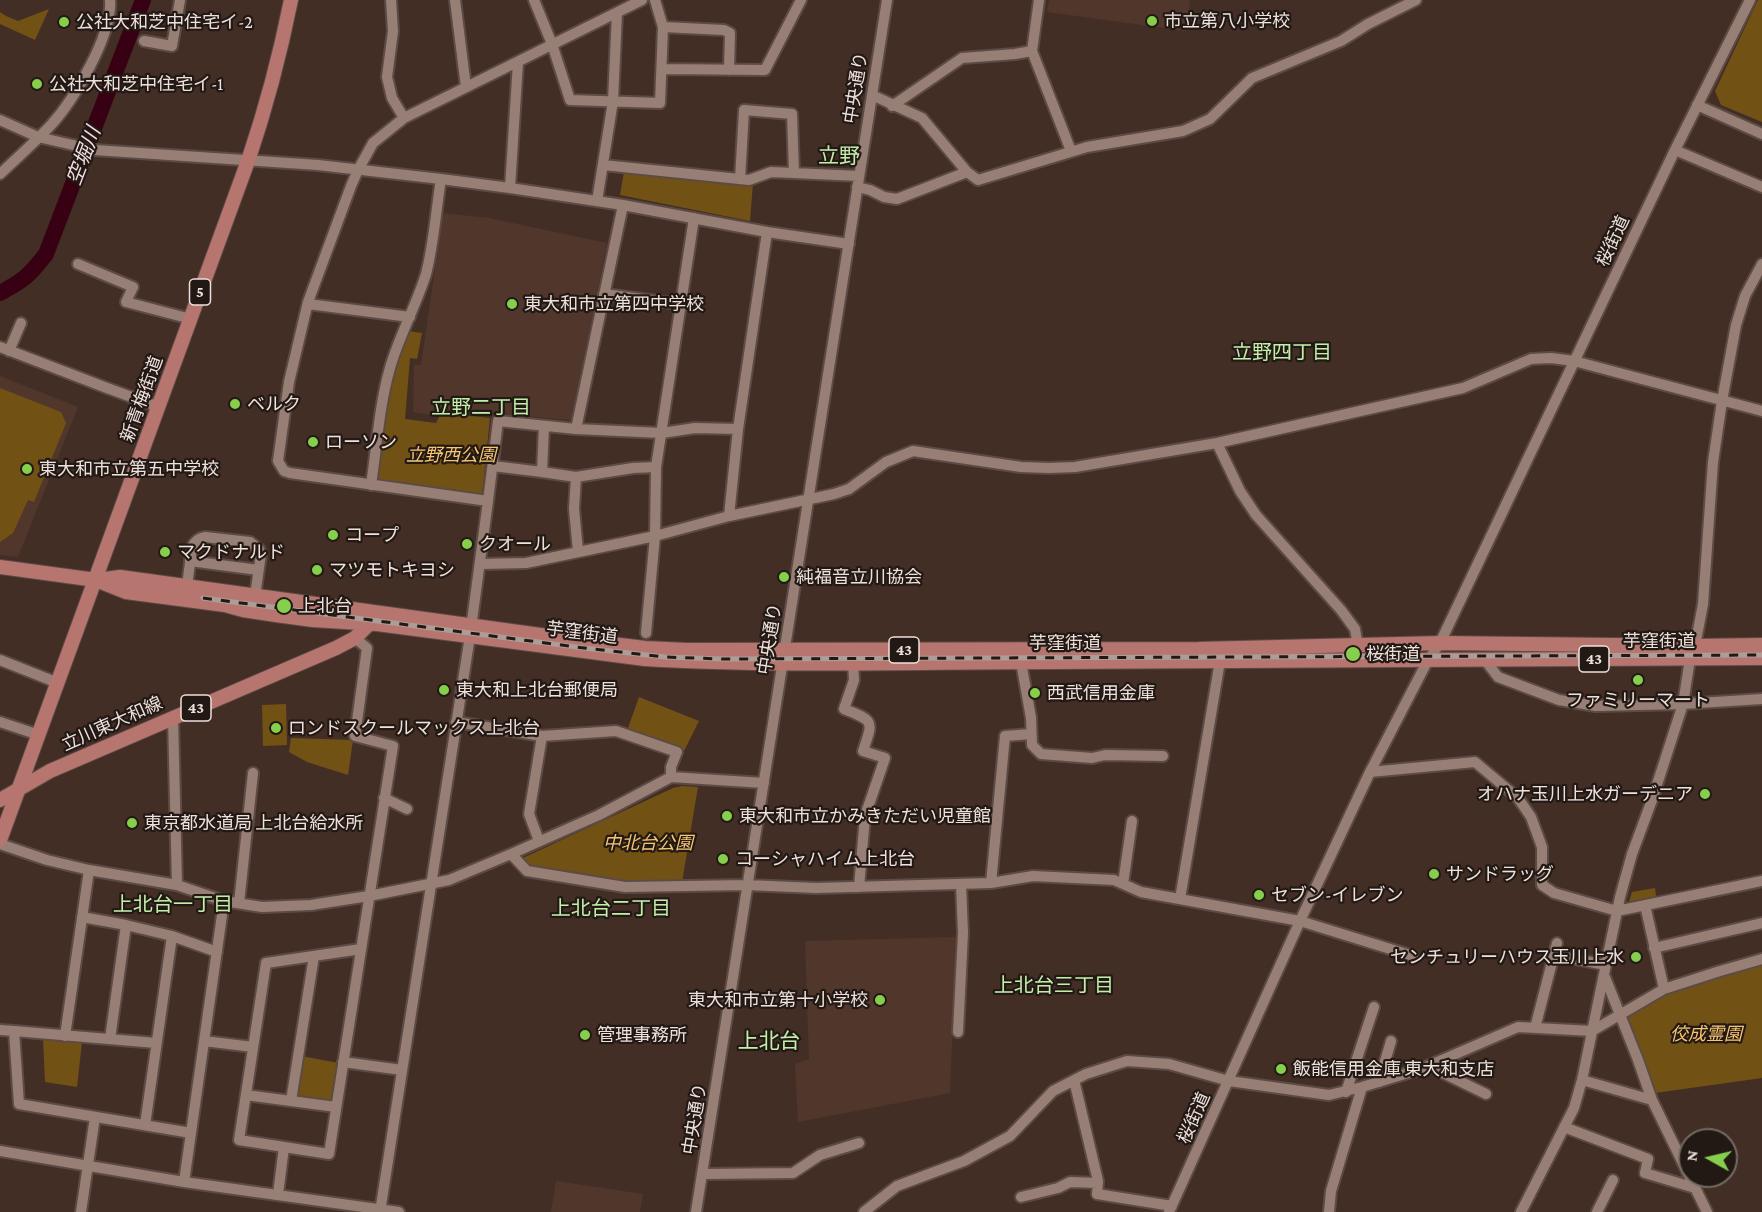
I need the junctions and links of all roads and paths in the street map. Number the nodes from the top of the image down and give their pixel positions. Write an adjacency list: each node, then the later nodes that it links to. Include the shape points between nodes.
1 (110, 0): 30 (street, via 109,18 89,67 51,125)
2 (180, 0): 16 (street, via 172,46)
3 (291, 0): 33 (main road, 新青梅街道 / 5, via 266,108)
4 (391, 0): 27 (street, via 393,31 387,77 392,98)
5 (455, 0): 22 (street)
6 (534, 0): 17 (street)
7 (642, 0): 14 (street)
8 (655, 0): 15 (street)
9 (801, 0): 21 (street, via 765,70)
10 (887, 0): 23 (street, 中央通り)
11 (1039, 0): 18 (street)
12 (1750, 0): 25 (street, 桜街道)
13 (1411, 1): 32 (street, via 1341,41 1252,78 1210,119 1183,131)
14 (617, 13): 17 (street); 24 (street)
15 (663, 27): 20 (street); 21 (street, via 730,33)
16 (144, 41)
17 (552, 44): 19 (street); 24 (street, via 570,100)
18 (1032, 51): 26 (street, via 962,58); 32 (street)
19 (518, 62): 22 (street); 43 (street)
20 (663, 69): 21 (street); 24 (street, via 660,103)
21 (729, 69)
22 (466, 87): 27 (street)
23 (872, 95): 26 (street); 41 (street, 中央通り)
24 (613, 101): 34 (street)
25 (1698, 105): 29 (street); 31 (street, 桜街道)
26 (892, 106): 36 (street, via 922,118)
27 (404, 118): 35 (street, via 373,143)
28 (0, 120): 30 (street)
29 (1762, 134)
30 (38, 136): 33 (street, via 102,151); 38 (street)
31 (1675, 150): 42 (street); 58 (street, 桜街道)
32 (1071, 151): 36 (street, via 978,180)
33 (248, 161): 35 (street); 55 (main road, 新青梅街道 / 5)
34 (603, 165): 40 (street); 44 (street)
35 (358, 170): 39 (street); 52 (street)
36 (967, 172): 41 (street, via 897,199 884,197)
37 (794, 173): 40 (street, via 771,172); 40 (street, via 792,114 744,110); 41 (street)
38 (0, 174)
39 (441, 179): 43 (street); 54 (street, via 431,253)
40 (740, 179)
41 (858, 182): 48 (street, 中央通り)
42 (1762, 186)
43 (510, 188): 44 (street)
44 (597, 201): 45 (street)
45 (623, 205): 46 (street); 51 (street)
46 (694, 218): 47 (street); 53 (street)
47 (768, 232): 48 (street); 64 (street)
48 (849, 244): 72 (street, 中央通り)
49 (78, 264): 55 (street, via 133,286 126,303)
50 (1762, 264): 59 (street, via 1736,325)
51 (604, 294): 53 (street); 63 (street)
52 (308, 304): 54 (street); 71 (street, via 289,382 278,461 290,473)
53 (680, 304): 65 (street)
54 (410, 317): 71 (street, via 384,392)
55 (191, 319): 60 (main road, 新青梅街道 / 5)
56 (21, 323): 57 (street)
57 (5, 349): 60 (street)
58 (1574, 361): 59 (street); 66 (street, via 1531,359 1462,388); 89 (street, 桜街道)
59 (1722, 401): 61 (street); 92 (street, via 1713,462 1703,604)
60 (159, 407): 81 (main road, 新青梅街道 / 5)
61 (1762, 411)
62 (544, 426): 63 (street); 67 (street, via 498,421); 69 (street)
63 (576, 429): 65 (street)
64 (738, 429): 65 (street, via 695,428); 74 (street)
65 (662, 433): 68 (street)
66 (1217, 443): 72 (street, via 1049,468 913,451 886,462 849,489); 91 (street, via 1251,507 1341,610 1355,629)
67 (493, 466): 69 (street); 73 (street)
68 (656, 467): 70 (street); 75 (street)
69 (543, 472): 70 (street)
70 (576, 477): 76 (street)
71 (371, 485): 73 (street)
72 (808, 499): 74 (street); 93 (street, 中央通り)
73 (488, 501): 78 (street)
74 (729, 516): 75 (street)
75 (655, 536): 76 (street); 87 (street)
76 (578, 551): 78 (street, via 526,563)
77 (190, 561): 80 (street); 80 (street, via 192,548 200,538 250,542 261,554); 82 (street)
78 (480, 564): 86 (street)
79 (0, 567): 81 (main road, 芋窪街道 / 43)
80 (258, 570): 83 (street)
81 (96, 580): 82 (main road, 芋窪街道 / 43, via 120,577); 84 (main road, 芋窪街道 / 43, via 126,592); 101 (main road, 新青梅街道 / 5)
82 (187, 586): 83 (main road, 芋窪街道 / 43); 84 (street)
83 (255, 596): 85 (main road, 芋窪街道 / 43)
84 (203, 602): 85 (main road, 芋窪街道 / 43, via 314,620)
85 (371, 617): 86 (main road, 芋窪街道 / 43); 88 (main road, 立川東大和線 / 43)
86 (470, 631): 93 (main road, 芋窪街道 / 43); 105 (street)
87 (646, 633)
88 (355, 638): 104 (main road, 立川東大和線 / 43); 118 (street, via 367,648 355,736 393,746)
89 (1440, 643): 91 (main road, 芋窪街道 / 43); 92 (main road, 芋窪街道 / 43); 99 (street, 桜街道)
90 (1762, 645): 92 (main road, 芋窪街道 / 43)
91 (1358, 646): 93 (main road, 芋窪街道 / 43)
92 (1692, 652): 94 (main road, 芋窪街道 / 43); 96 (main road, 芋窪街道 / 43); 103 (street)
93 (784, 657): 100 (main road, 芋窪街道 / 43); 116 (street, 中央通り)
94 (1762, 658)
95 (0, 660): 101 (street)
96 (1485, 660): 99 (main road, 芋窪街道 / 43); 103 (street, via 1498,677 1559,700 1596,706)
97 (1220, 661): 98 (main road, 芋窪街道 / 43); 99 (main road, 芋窪街道 / 43); 135 (street)
98 (1021, 662): 100 (main road, 芋窪街道 / 43); 107 (street)
99 (1427, 662): 113 (street, 桜街道)
100 (853, 663): 133 (street, via 854,680 844,709 869,721 871,728 863,751 885,758 865,816)
101 (58, 683): 108 (main road, 新青梅街道 / 5)
102 (1762, 699): 103 (street)
103 (1683, 704): 139 (street)
104 (173, 717): 112 (main road, 立川東大和線 / 43); 131 (street)
105 (456, 722): 109 (street); 128 (street)
106 (0, 723): 108 (street)
107 (1031, 734): 111 (street, via 1032,745 1041,754 1092,758); 127 (street, via 1005,736)
108 (39, 735): 110 (main road, 新青梅街道 / 5)
109 (542, 736): 115 (street, via 616,732 677,753); 123 (street, via 529,814)
110 (33, 751): 112 (main road); 117 (main road, 新青梅街道 / 5)
111 (1163, 756)
112 (54, 770): 117 (main road, 立川東大和線 / 43)
113 (1370, 772): 139 (street, via 1475,762 1518,798 1531,817 1542,847 1542,885 1554,893); 141 (street, 桜街道)
114 (253, 773): 137 (street)
115 (671, 777): 116 (street); 123 (street)
116 (764, 783): 132 (street, 中央通り)
117 (20, 788): 119 (main road, 立川東大和線 / 43); 122 (main road, 新青梅街道 / 5)
118 (384, 798): 120 (street); 134 (street)
119 (0, 800)
120 (406, 809)
121 (1132, 821): 130 (street)
122 (0, 842): 125 (street, via 47,860)
123 (539, 842): 124 (street)
124 (511, 854): 128 (street); 132 (street, via 528,871 625,887)
125 (89, 870): 131 (street); 140 (street)
126 (1762, 880): 138 (street)
127 (991, 883): 129 (street); 130 (street, via 1033,876 1114,880)
128 (431, 884): 134 (street); 171 (street)
129 (961, 884): 133 (street); 162 (street)
130 (1123, 884): 135 (street, via 1141,892)
131 (177, 885): 136 (street)
132 (747, 885): 133 (street); 192 (street, 中央通り)
133 (859, 886)
134 (369, 896): 137 (street, via 311,905 262,907); 147 (street)
135 (1180, 899): 141 (street)
136 (224, 901): 137 (street); 148 (street)
137 (239, 903)
138 (1645, 905): 139 (street); 146 (street)
139 (1617, 910): 153 (street)
140 (82, 917): 143 (street); 163 (street)
141 (1300, 921): 150 (street); 174 (street, 桜街道)
142 (1762, 923): 146 (street)
143 (126, 925): 144 (street); 164 (street)
144 (172, 936): 148 (street); 167 (street)
145 (1557, 943): 151 (street)
146 (1654, 948): 155 (street)
147 (361, 949): 149 (street); 169 (street)
148 (217, 951): 165 (street)
149 (314, 956): 168 (street, via 266,963); 181 (street)
150 (1413, 956)
151 (1554, 956): 153 (street); 158 (street)
152 (1762, 959): 155 (street)
153 (1606, 965): 154 (street)
154 (1604, 976): 157 (street); 161 (street)
155 (1664, 989): 157 (street)
156 (1374, 1007): 177 (street)
157 (1620, 1016): 161 (street); 180 (street)
158 (1535, 1028): 161 (street); 170 (street, via 1518,1028)
159 (0, 1030): 160 (street)
160 (14, 1031): 163 (street); 183 (street, via 19,1104)
161 (1592, 1031): 173 (street)
162 (958, 1032)
163 (65, 1035): 164 (street)
164 (110, 1039): 167 (street)
165 (204, 1041): 168 (street); 186 (street)
166 (1391, 1041): 175 (street)
167 (156, 1043): 184 (street)
168 (253, 1047): 179 (street)
169 (343, 1062): 171 (street); 182 (street)
170 (1437, 1062): 175 (street); 178 (street, via 1443,1073)
171 (402, 1070): 201 (street)
172 (1074, 1080): 174 (street, via 1127,1061 1169,1064); 195 (street); 205 (street, via 1053,1091 1010,1136 964,1161 897,1186)
173 (1582, 1080): 180 (street); 185 (street)
174 (1229, 1081): 177 (street, via 1318,1094); 200 (street, 桜街道)
175 (1379, 1082): 176 (street)
176 (1362, 1087): 177 (street); 206 (street, via 1331,1191)
177 (1346, 1092)
178 (1486, 1094)
179 (246, 1095): 181 (street); 188 (street, via 239,1140)
180 (1652, 1100): 190 (street)
181 (291, 1101): 182 (street)
182 (336, 1107): 188 (street, via 329,1154)
183 (95, 1117): 184 (street); 191 (street)
184 (145, 1125): 186 (street)
185 (1564, 1127): 196 (street, via 1648,1159 1645,1173); 207 (street)
186 (191, 1133): 194 (street)
187 (859, 1143): 192 (street, via 820,1155 793,1173)
188 (284, 1147): 198 (street)
189 (0, 1151): 191 (street)
190 (1678, 1153)
191 (88, 1166): 194 (street); 202 (street)
192 (703, 1174): 204 (street, 中央通り)
193 (1613, 1180): 208 (street)
194 (184, 1182): 198 (street)
195 (1098, 1183): 199 (street, via 1070,1182); 200 (street, via 1097,1194)
196 (1678, 1183)
197 (1695, 1188): 209 (street)
198 (278, 1194): 201 (street)
199 (1021, 1197)
200 (1171, 1209)
201 (380, 1211): 203 (street)
202 (81, 1212)
203 (399, 1212)
204 (696, 1212)
205 (864, 1212)
206 (1329, 1212)
207 (1521, 1212)
208 (1598, 1212)
209 (1707, 1212)

